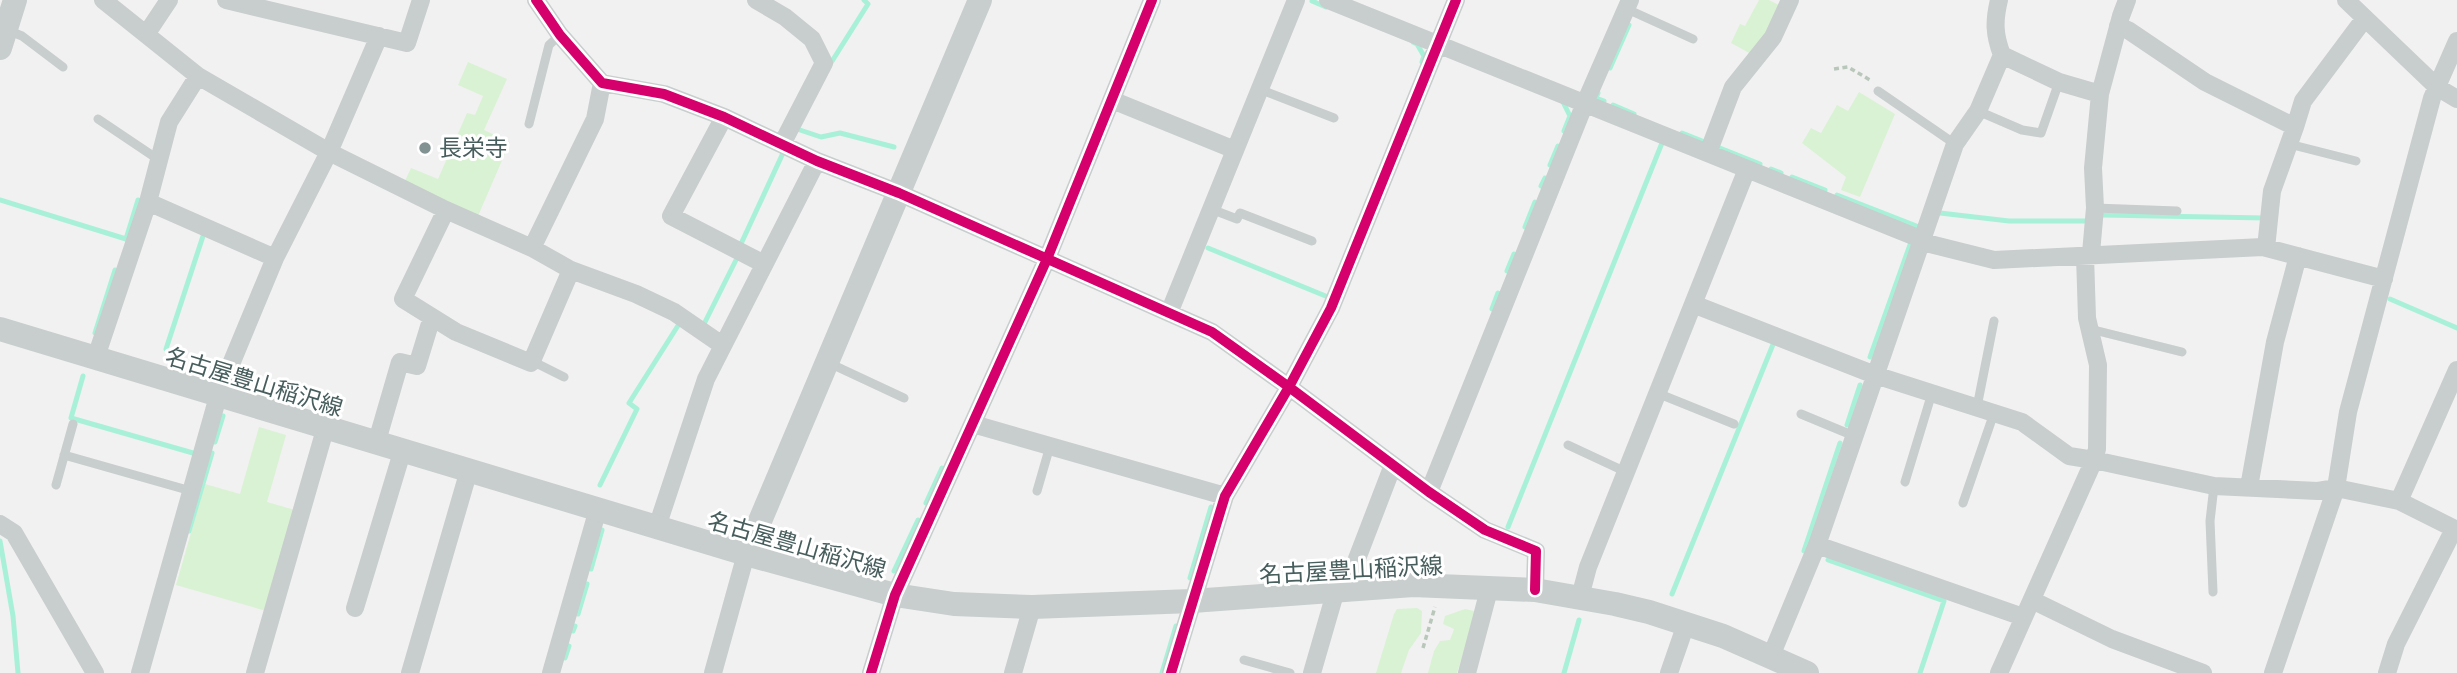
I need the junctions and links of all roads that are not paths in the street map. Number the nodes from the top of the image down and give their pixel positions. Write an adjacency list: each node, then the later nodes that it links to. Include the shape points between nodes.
1 (15, 0): 23 (main road)
2 (103, 0): 20 (street)
3 (169, 0): 20 (street)
4 (226, 0): 22 (street)
5 (421, 0): 22 (street, via 407,43)
6 (538, 0): 21 (street)
7 (756, 0): 45 (street, via 811,38 824,63)
8 (980, 0): 54 (main road)
9 (1152, 0): 37 (street)
10 (1296, 0): 33 (street)
11 (1328, 0): 26 (street)
12 (1456, 0): 26 (street)
13 (1790, 0): 47 (street, via 1773,37 1733,87)
14 (1999, 0): 27 (street, via 1994,21)
15 (2127, 0): 19 (street)
16 (2346, 0): 18 (street)
17 (1629, 4): 24 (lane); 38 (street)
18 (2365, 18): 32 (street); 44 (street, via 2303,101)
19 (2119, 26): 35 (street); 44 (street)
20 (147, 33): 29 (street)
21 (560, 35): 31 (street); 43 (lane, via 549,45)
22 (379, 36): 49 (street)
23 (3, 38): 28 (lane, via 22,36)
24 (1693, 39)
25 (2457, 41): 32 (street)
26 (1438, 44): 38 (street); 85 (street, via 1331,308)
27 (2002, 55): 30 (street); 39 (street)
28 (63, 67)
29 (198, 76): 49 (street); 50 (street, via 169,122)
30 (2059, 82): 35 (street); 39 (lane, via 2041,134)
31 (602, 83): 40 (street, via 664,94); 62 (street, via 596,119)
32 (2437, 87): 36 (street); 70 (street)
33 (1259, 89): 41 (lane); 48 (street)
34 (1878, 91): 46 (lane)
35 (2100, 94): 56 (street, via 2093,168)
36 (2457, 99)
37 (1112, 100): 48 (street); 67 (street)
38 (1585, 103): 47 (street); 113 (street)
39 (1978, 111): 46 (street)
40 (724, 117): 45 (street); 68 (street, via 671,216)
41 (1334, 118)
42 (98, 119): 50 (lane)
43 (529, 124)
44 (2292, 136): 52 (lane); 63 (street, via 2272,191)
45 (782, 144): 51 (street)
46 (1955, 144): 61 (street)
47 (1710, 148): 53 (street)
48 (1235, 150): 57 (street)
49 (329, 152): 58 (street); 66 (street)
50 (159, 160): 55 (street)
51 (817, 161): 54 (street); 68 (street)
52 (2356, 162)
53 (1747, 169): 61 (street); 71 (street)
54 (899, 193): 67 (street); 81 (main road)
55 (148, 202): 66 (street); 79 (street)
56 (2095, 208): 59 (lane); 64 (street)
57 (1211, 209): 60 (lane, via 1237,219 1240,213); 72 (street)
58 (446, 210): 62 (street); 73 (street, via 402,299)
59 (2177, 211)
60 (1312, 241)
61 (1923, 241): 64 (street, via 1994,260); 83 (street)
62 (532, 248): 69 (street)
63 (2266, 248): 64 (street); 65 (street)
64 (2088, 255): 76 (street)
65 (2298, 256): 70 (street); 109 (street, via 2276,342)
66 (275, 258): 86 (street)
67 (1047, 259): 72 (street); 93 (street)
68 (764, 264): 77 (street)
69 (571, 270): 77 (street, via 674,312); 80 (street)
70 (2384, 279): 110 (street, via 2348,412)
71 (1693, 304): 83 (street); 87 (street)
72 (1169, 313): 85 (street, via 1212,332)
73 (432, 317): 80 (street, via 466,337); 97 (street, via 417,366 400,362)
74 (1994, 321): 90 (lane)
75 (0, 329): 79 (main road, 名古屋豊山稲沢線)
76 (2090, 329): 78 (lane); 102 (street, via 2098,365)
77 (722, 345): 119 (street, via 706,379)
78 (2182, 352)
79 (96, 357): 86 (main road, 名古屋豊山稲沢線)
80 (532, 361): 84 (lane)
81 (826, 362): 89 (lane); 122 (main road)
82 (2457, 370): 115 (street)
83 (1875, 374): 88 (street); 96 (street)
84 (564, 377)
85 (1289, 387): 103 (street); 114 (street)
86 (219, 393): 95 (main road, 名古屋豊山稲沢線); 111 (street)
87 (1657, 393): 94 (lane); 105 (street)
88 (1932, 393): 90 (street); 106 (lane)
89 (904, 398)
90 (1986, 410): 102 (street, via 2022,422 2069,456); 116 (lane)
91 (1801, 414): 96 (lane)
92 (73, 424): 101 (lane)
93 (973, 424): 99 (street); 127 (street)
94 (1734, 424)
95 (326, 426): 97 (main road, 名古屋豊山稲沢線); 139 (street)
96 (1854, 436): 121 (street)
97 (377, 441): 100 (main road, 名古屋豊山稲沢線)
98 (1567, 444): 105 (lane)
99 (1050, 446): 112 (lane); 114 (street)
100 (403, 449): 104 (main road, 名古屋豊山稲沢線); 132 (street)
101 (64, 455): 107 (lane); 111 (lane)
102 (2094, 460): 108 (street); 130 (street)
103 (1393, 465): 113 (street); 124 (street)
104 (469, 470): 117 (main road, 名古屋豊山稲沢線); 140 (street)
105 (1626, 472): 128 (street)
106 (1905, 482)
107 (56, 485)
108 (2214, 486): 109 (street); 126 (lane, via 2210,522)
109 (2249, 487): 110 (street)
110 (2336, 488): 115 (street); 153 (street)
111 (191, 491): 138 (street)
112 (1037, 491)
113 (1429, 492): 125 (street, via 1485,530 1536,551)
114 (1225, 496): 129 (street)
115 (2399, 501): 120 (street)
116 (1963, 503)
117 (598, 509): 119 (main road, 名古屋豊山稲沢線); 141 (street)
118 (0, 524): 137 (street, via 15,533)
119 (657, 527): 122 (main road, 名古屋豊山稲沢線)
120 (2455, 530): 154 (street, via 2396,644)
121 (1817, 545): 133 (street); 135 (street)
122 (747, 554): 127 (main road, 名古屋豊山稲沢線); 142 (street)
123 (1490, 586): 124 (main road, 名古屋豊山稲沢線); 125 (main road, 名古屋豊山稲沢線); 148 (street)
124 (1345, 589): 129 (main road, 名古屋豊山稲沢線); 147 (street)
125 (1535, 590): 128 (main road, 名古屋豊山稲沢線)
126 (2213, 592)
127 (895, 596): 131 (main road, 名古屋豊山稲沢線); 143 (street)
128 (1580, 597): 134 (main road, 名古屋豊山稲沢線)
129 (1192, 600): 131 (main road, 名古屋豊山稲沢線); 145 (street)
130 (2032, 600): 133 (street); 152 (street, via 2112,639)
131 (1032, 607): 144 (street)
132 (355, 608)
133 (2023, 617): 151 (street)
134 (1686, 624): 135 (main road, 名古屋豊山稲沢線); 149 (street)
135 (1771, 656): 150 (main road, 名古屋豊山稲沢線)
136 (1244, 660): 146 (lane)
137 (95, 673)
138 (140, 673)
139 (255, 673)
140 (410, 673)
141 (551, 673)
142 (713, 673)
143 (871, 673)
144 (1013, 673)
145 (1171, 673)
146 (1290, 673)
147 (1312, 673)
148 (1467, 673)
149 (1669, 673)
150 (1807, 673)
151 (1999, 673)
152 (2203, 673)
153 (2273, 673)
154 (2387, 673)

